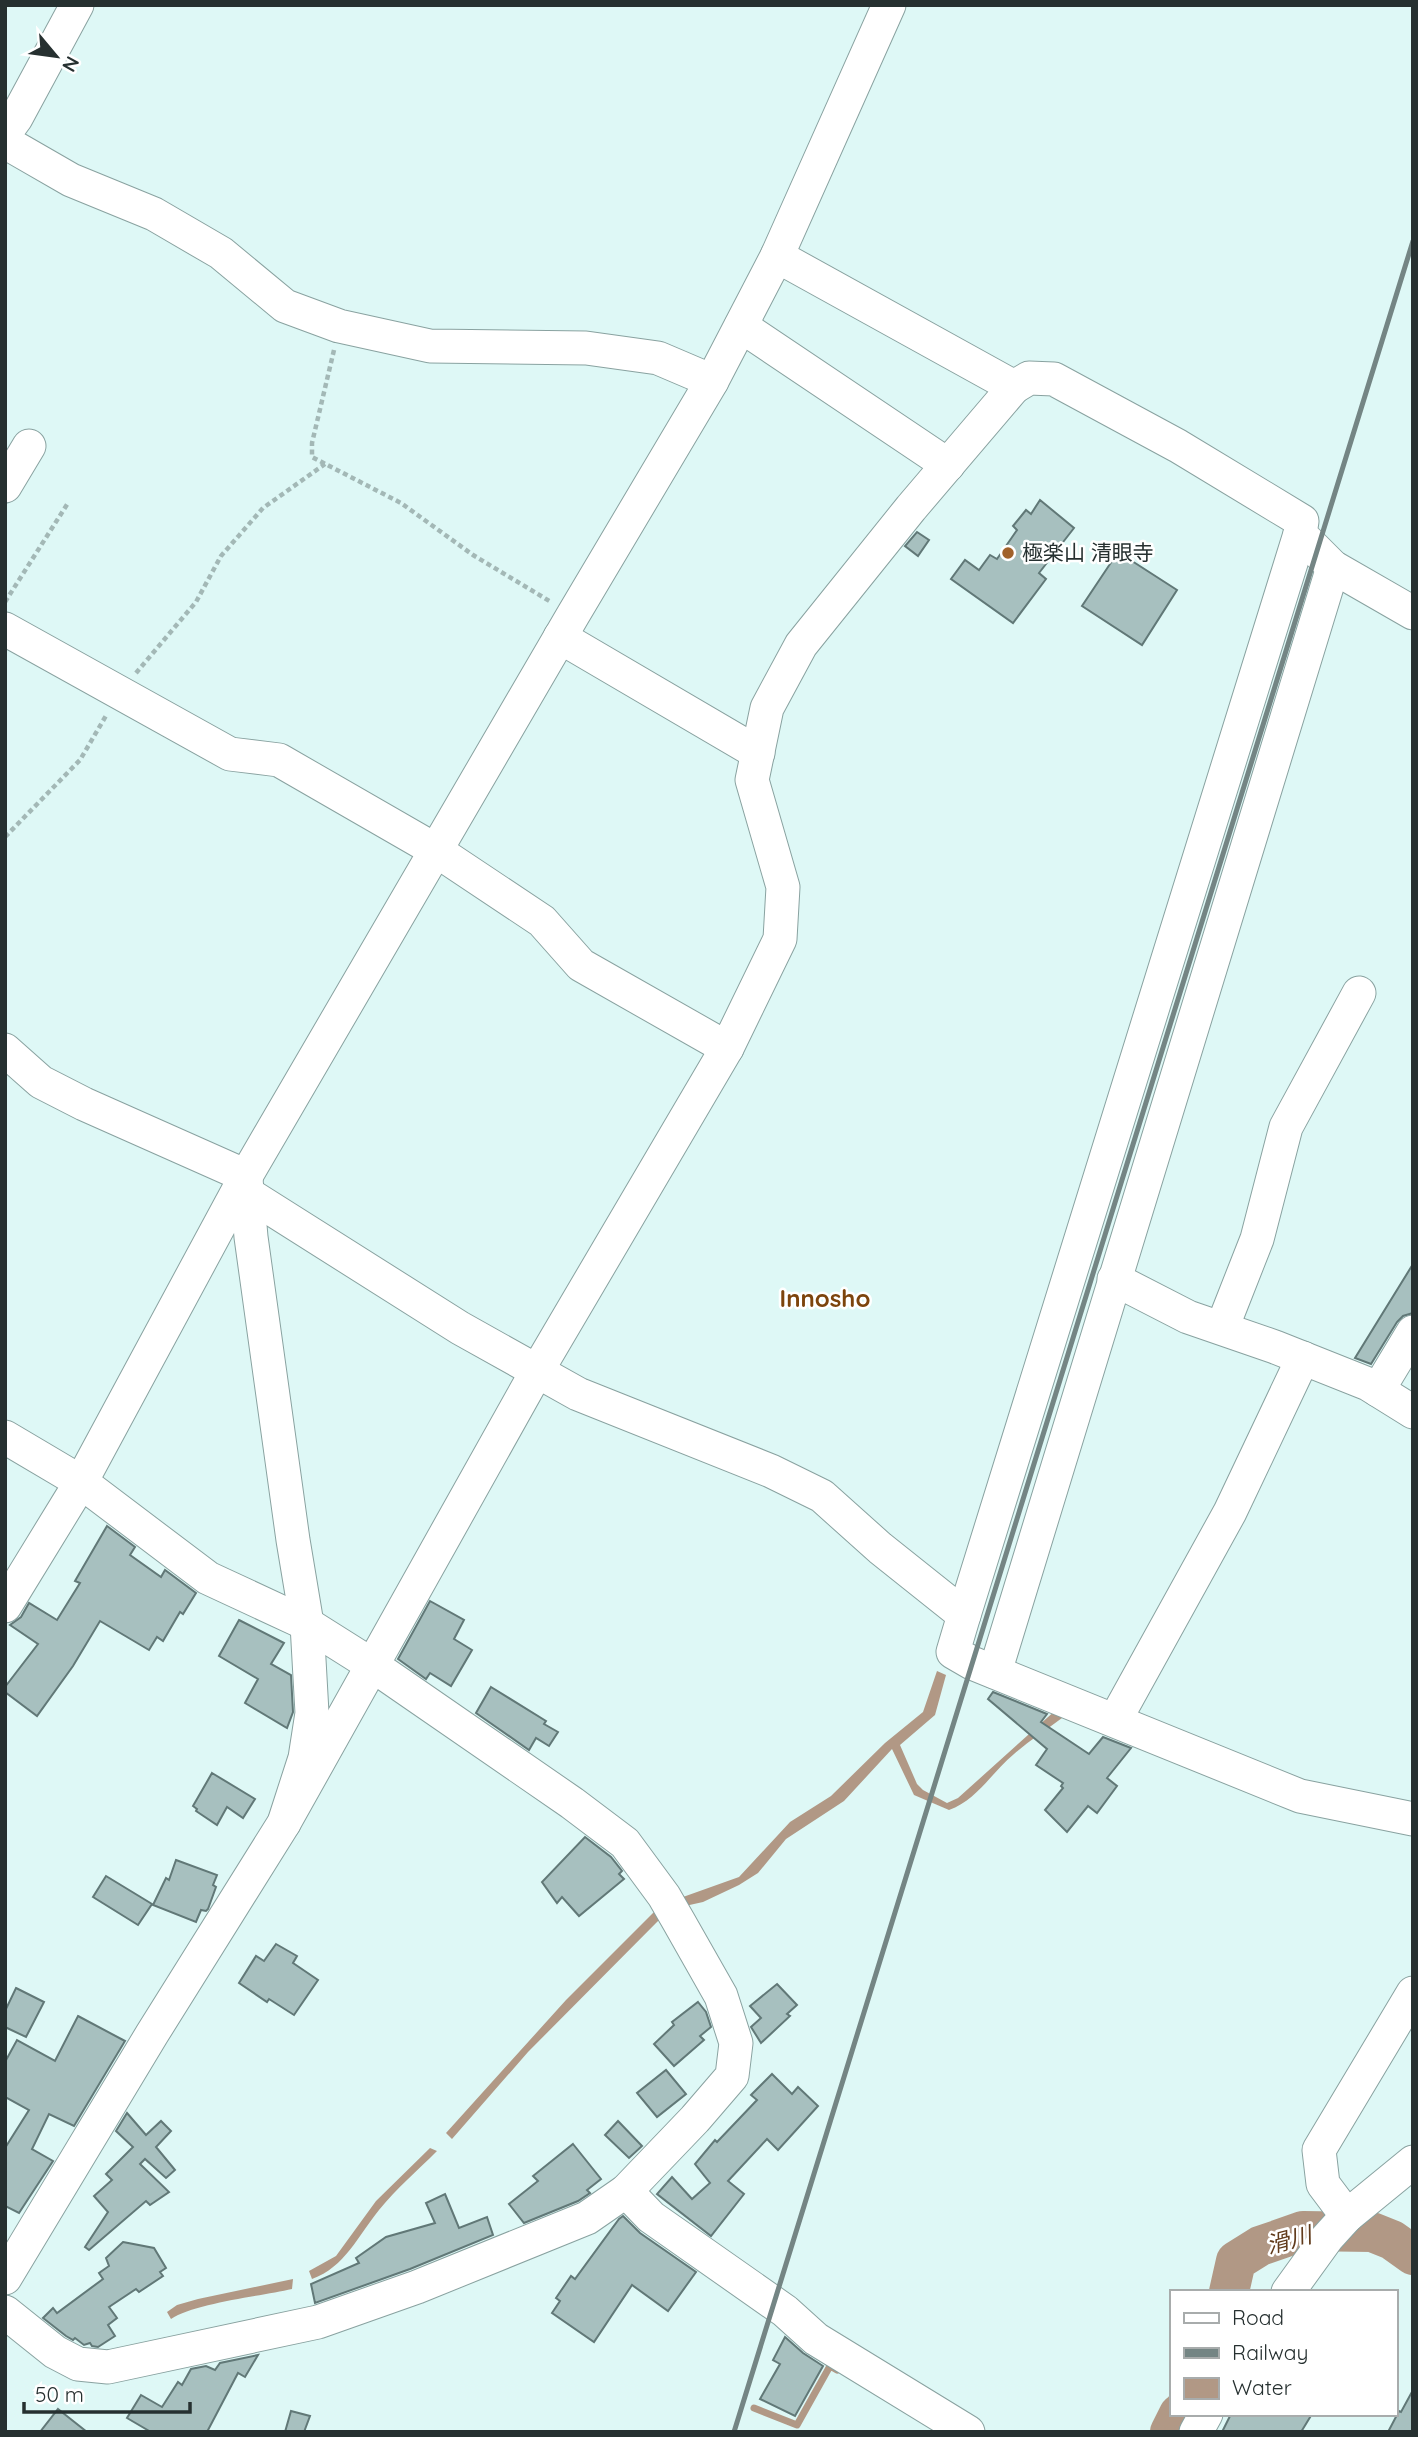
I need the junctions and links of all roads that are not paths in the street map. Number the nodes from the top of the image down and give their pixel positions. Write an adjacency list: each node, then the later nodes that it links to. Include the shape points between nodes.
1 (77, 5): 3 (street)
2 (889, 5): 5 (street)
3 (5, 133)
4 (5, 142): 7 (street, via 71,180 155,214 222,253 285,306 339,326 430,346 586,348 658,358)
5 (777, 256): 6 (street); 8 (street)
6 (741, 326): 7 (street); 10 (street)
7 (712, 381): 15 (street)
8 (1014, 387): 10 (street); 12 (street, via 1028,378 1054,379 1178,446 1301,521)
9 (29, 446): 11 (street)
10 (948, 465): 17 (street, via 802,645 767,708)
11 (5, 486)
12 (1300, 534): 13 (street); 33 (street)
13 (1333, 567): 14 (street); 23 (street)
14 (1413, 613)
15 (566, 626): 17 (street); 18 (street)
16 (5, 629): 18 (street, via 230,754 279,760)
17 (758, 753): 20 (street, via 752,779 783,887 780,939)
18 (437, 851): 20 (street, via 542,921 581,965); 22 (street)
19 (1359, 993): 24 (street, via 1286,1127 1256,1239)
20 (727, 1048): 27 (street)
21 (5, 1050): 22 (street, via 41,1082)
22 (247, 1185): 27 (street, via 460,1328); 31 (street); 34 (street)
23 (1114, 1279): 24 (street, via 1188,1317); 36 (street)
24 (1222, 1328): 26 (street)
25 (1413, 1332): 28 (street)
26 (1303, 1358): 28 (street); 37 (street, via 1230,1512)
27 (537, 1371): 33 (street, via 578,1394 822,1496); 35 (street)
28 (1378, 1390): 29 (street)
29 (1413, 1412)
30 (5, 1437): 31 (street)
31 (81, 1482): 32 (street); 34 (street, via 208,1578)
32 (5, 1606)
33 (964, 1615): 36 (street, via 953,1652)
34 (307, 1624): 35 (street); 39 (street, via 312,1713 305,1758)
35 (372, 1665): 39 (street); 42 (street, via 625,1843 672,1909 721,1996 736,2043 732,2076)
36 (995, 1672): 37 (street)
37 (1115, 1720): 38 (street, via 1300,1796)
38 (1413, 1819)
39 (284, 1823): 44 (street)
40 (1413, 1993): 43 (street, via 1319,2150 1323,2184)
41 (1413, 2162): 43 (street)
42 (626, 2192): 46 (street, via 587,2218 318,2322 108,2367 78,2364 55,2352); 48 (street, via 651,2217 785,2311 816,2339)
43 (1347, 2216): 45 (street)
44 (5, 2278)
45 (1288, 2290)
46 (5, 2312)
47 (1205, 2416): 49 (street)
48 (968, 2432)
49 (1196, 2432)

